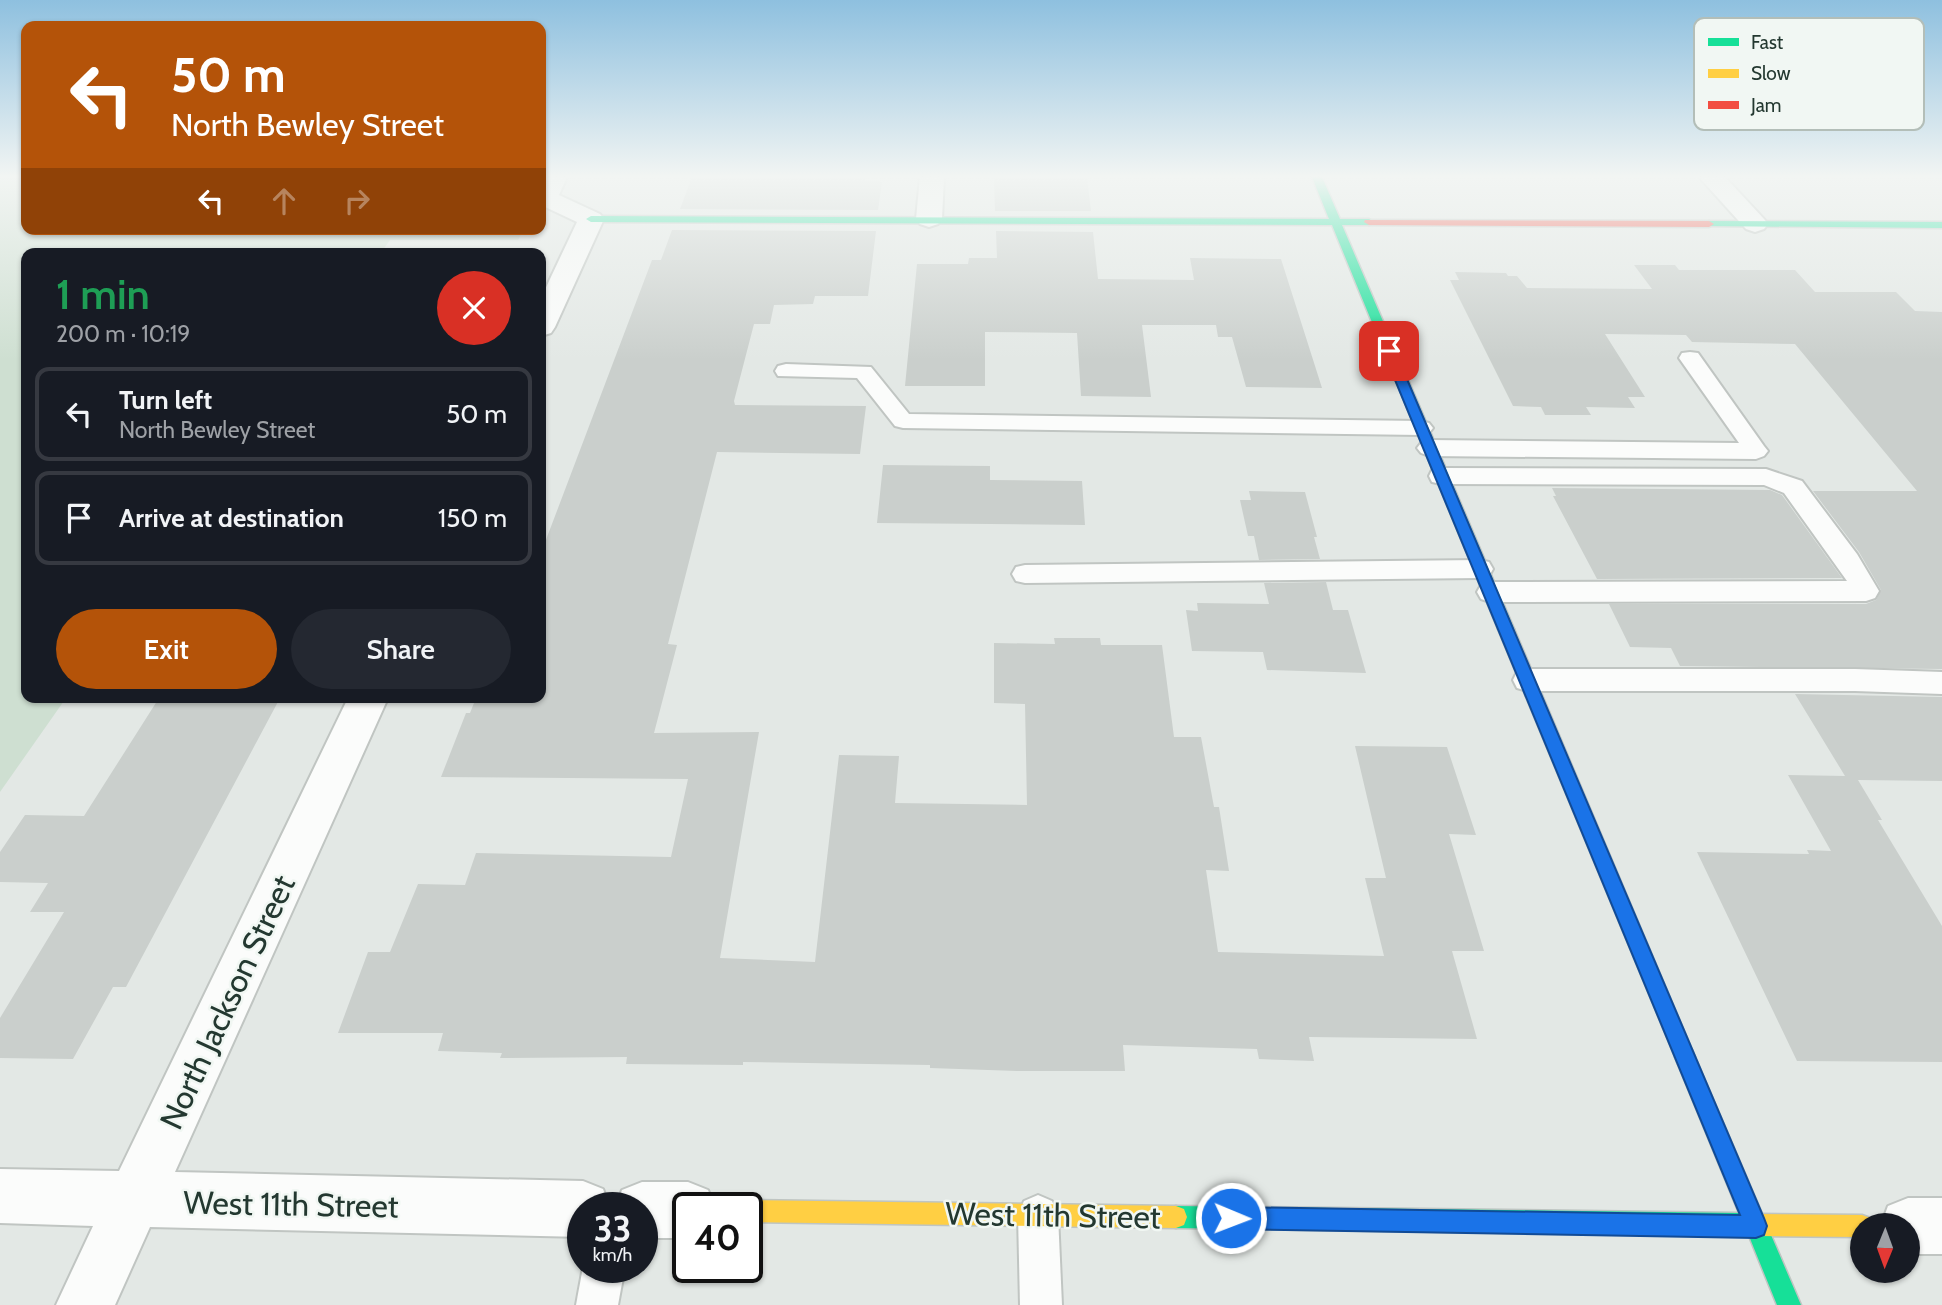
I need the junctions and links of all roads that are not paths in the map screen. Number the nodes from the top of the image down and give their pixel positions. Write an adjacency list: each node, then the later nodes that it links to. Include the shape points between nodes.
1 (582, 238): 3 (street)
2 (1342, 238): 6 (street)
3 (546, 316)
4 (1690, 358): 6 (lane, via 1756,451)
5 (786, 371): 6 (lane, via 863,372 904,421)
6 (1425, 438): 7 (street)
7 (1441, 476): 9 (street); 9 (lane, via 1766,477 1793,486 1866,591)
8 (1025, 574): 9 (lane)
9 (1485, 580): 10 (street)
10 (1527, 680): 11 (lane); 18 (street)
11 (1942, 683)
12 (366, 703): 14 (street, North Jackson Street)
13 (0, 1196): 14 (street, West 11th Street)
14 (134, 1201): 15 (street, West 11th Street); 23 (street, North Jackson Street)
15 (567, 1209)
16 (763, 1211): 17 (street, West 11th Street)
17 (1038, 1215): 18 (street, West 11th Street); 25 (lane)
18 (1756, 1226): 19 (street, West 11th Street); 26 (street)
19 (1850, 1226)
20 (1920, 1226): 21 (street)
21 (1942, 1226)
22 (601, 1283): 24 (lane)
23 (85, 1305)
24 (597, 1305)
25 (1041, 1305)
26 (1789, 1305)

